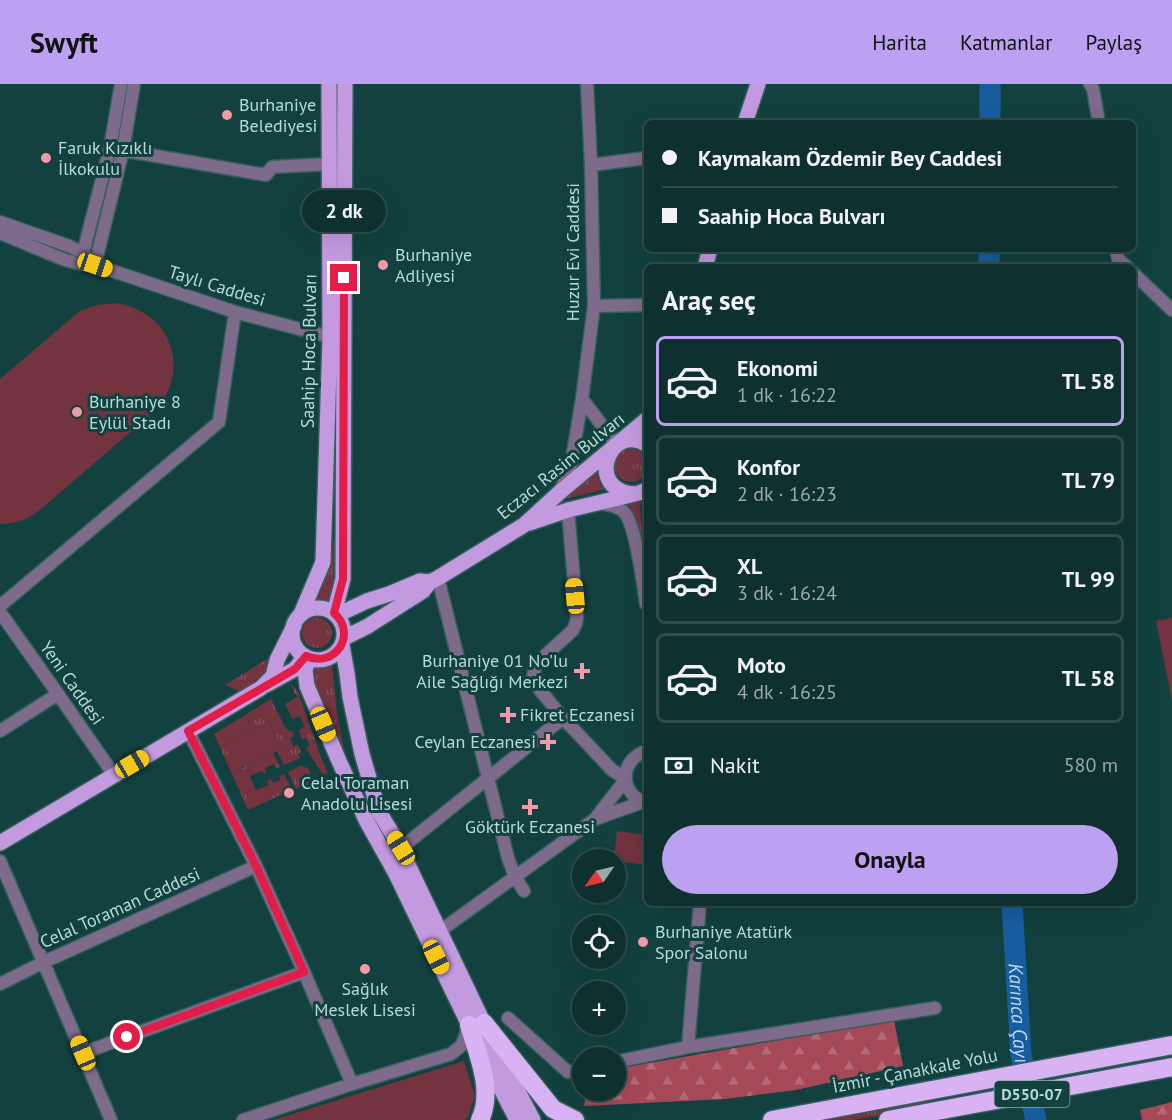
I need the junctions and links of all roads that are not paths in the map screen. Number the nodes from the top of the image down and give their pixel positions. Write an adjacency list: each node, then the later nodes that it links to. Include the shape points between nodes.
1 (121, 84): 10 (street)
2 (134, 84): 10 (street)
3 (329, 84): 12 (main road, Saahip Hoca Bulvarı)
4 (345, 84): 37 (main road, Saahip Hoca Bulvarı, via 343,579)
5 (586, 84): 13 (street, Huzur Evi Caddesi)
6 (758, 84): 8 (main road)
7 (1090, 84): 9 (street)
8 (746, 120)
9 (1098, 120)
10 (116, 149): 12 (street, via 266,175 272,167); 16 (street); 17 (street)
11 (644, 158): 13 (street)
12 (330, 164): 23 (main road, Saahip Hoca Bulvarı)
13 (591, 165): 20 (street, Huzur Evi Caddesi)
14 (0, 222): 16 (street, via 69,246)
15 (0, 233): 16 (street, Taylı Caddesi, via 65,260)
16 (82, 259): 17 (street, Taylı Caddesi)
17 (95, 265): 22 (street, Taylı Caddesi)
18 (1136, 276): 21 (street)
19 (644, 305): 20 (street)
20 (594, 306): 24 (street, Huzur Evi Caddesi)
21 (1172, 310)
22 (235, 312): 23 (street, Taylı Caddesi); 35 (street, via 219,422)
23 (330, 337): 38 (main road, Saahip Hoca Bulvarı, via 323,562)
24 (582, 399): 27 (street); 28 (street, Huzur Evi Caddesi, via 570,465)
25 (644, 422): 27 (main road, Eczacı Rasim Bulvarı)
26 (644, 442): 27 (main road, via 633,440)
27 (617, 445): 28 (main road, Eczacı Rasim Bulvarı); 29 (main road, via 607,459 611,484 626,493)
28 (560, 492): 32 (main road, Eczacı Rasim Bulvarı)
29 (641, 492): 30 (main road)
30 (596, 502): 31 (main road); 34 (street, via 625,513 634,536)
31 (568, 510): 32 (main road); 43 (street, via 576,623 536,664 533,677)
32 (524, 525): 33 (main road, Eczacı Rasim Bulvarı)
33 (434, 580): 37 (main road, Eczacı Rasim Bulvarı, via 420,581); 39 (main road, via 423,591); 50 (street)
34 (644, 592)
35 (0, 606)
36 (0, 612): 42 (street, Yeni Caddesi)
37 (335, 614): 38 (main road, via 315,608); 39 (main road, via 343,626)
38 (298, 620): 40 (main road, via 294,642); 41 (main road, Saahip Hoca Bulvarı, via 273,676)
39 (343, 641): 40 (main road, via 328,658); 56 (main road, via 362,754 379,812)
40 (307, 657): 41 (main road, via 295,669); 68 (main road, via 307,686 366,820)
41 (261, 688): 45 (main road)
42 (58, 694): 44 (street); 49 (street, Yeni Caddesi)
43 (563, 718): 48 (street); 50 (street)
44 (0, 731)
45 (188, 731): 49 (main road); 58 (street)
46 (644, 751): 47 (street)
47 (630, 762): 48 (street); 51 (street)
48 (612, 770): 51 (street)
49 (114, 775): 55 (main road)
50 (488, 778): 56 (street); 59 (street)
51 (626, 779): 52 (street, via 631,793); 54 (street)
52 (644, 801)
53 (644, 802): 54 (street)
54 (595, 819): 59 (street)
55 (0, 843)
56 (401, 848): 62 (main road)
57 (0, 861): 63 (street)
58 (256, 866): 63 (street, Celal Toraman Caddesi); 64 (street)
59 (515, 877): 60 (street); 62 (street)
60 (524, 891)
61 (700, 906): 70 (street)
62 (440, 931): 68 (main road)
63 (44, 962): 65 (street, Celal Toraman Caddesi); 71 (street)
64 (304, 972): 71 (street); 76 (street)
65 (0, 984)
66 (935, 1008): 70 (street)
67 (508, 1018): 75 (street, via 568,1072)
68 (477, 1024): 72 (main road); 76 (street, via 451,1054); 79 (highway, via 486,1086); 82 (highway, via 553,1109)
69 (1172, 1045): 83 (highway, İzmir - Çanakkale Yolu / D550-07)
70 (688, 1047): 73 (street)
71 (83, 1053): 77 (street)
72 (491, 1055): 80 (main road); 81 (main road)
73 (626, 1060)
74 (1172, 1067): 84 (highway, D550-07)
75 (572, 1071)
76 (352, 1084): 78 (street)
77 (111, 1120)
78 (243, 1120)
79 (480, 1120)
80 (517, 1120)
81 (533, 1120)
82 (575, 1120)
83 (772, 1120)
84 (888, 1120)

